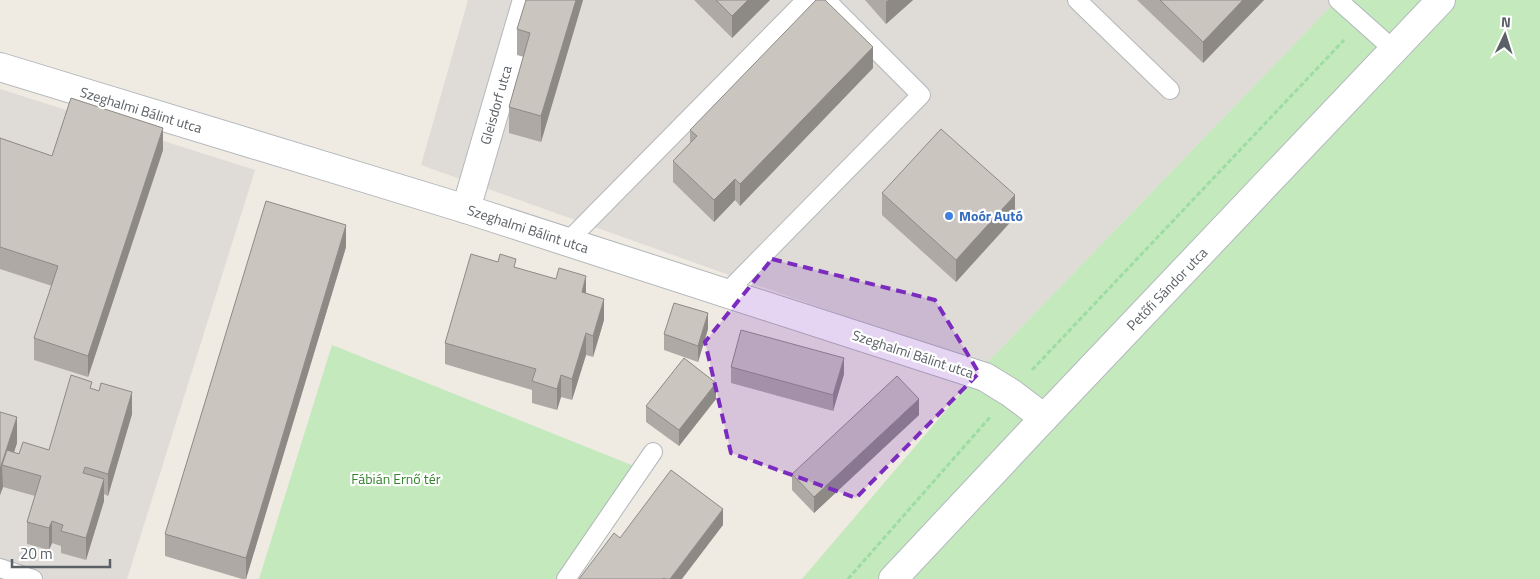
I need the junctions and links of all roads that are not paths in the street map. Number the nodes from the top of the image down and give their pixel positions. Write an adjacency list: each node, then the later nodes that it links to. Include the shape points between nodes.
1 (527, 0): 10 (street, Gleisdorf utca)
2 (806, 0): 11 (lane)
3 (826, 0): 12 (lane, via 921,95)
4 (1077, 0): 9 (lane)
5 (1338, 0): 7 (lane)
6 (1441, 0): 7 (street, Petőfi Sándor utca)
7 (1394, 50): 13 (street, Petőfi Sándor utca)
8 (0, 68): 10 (street, Szeghalmi Bálint utca)
9 (1170, 90)
10 (466, 209): 11 (street, Szeghalmi Bálint utca)
11 (567, 242): 12 (street, Szeghalmi Bálint utca)
12 (726, 293): 13 (street, Szeghalmi Bálint utca, via 985,377)
13 (1044, 418): 18 (street, Petőfi Sándor utca)
14 (653, 452): 17 (lane)
15 (0, 568): 16 (lane)
16 (33, 579)
17 (566, 579)
18 (893, 579)

